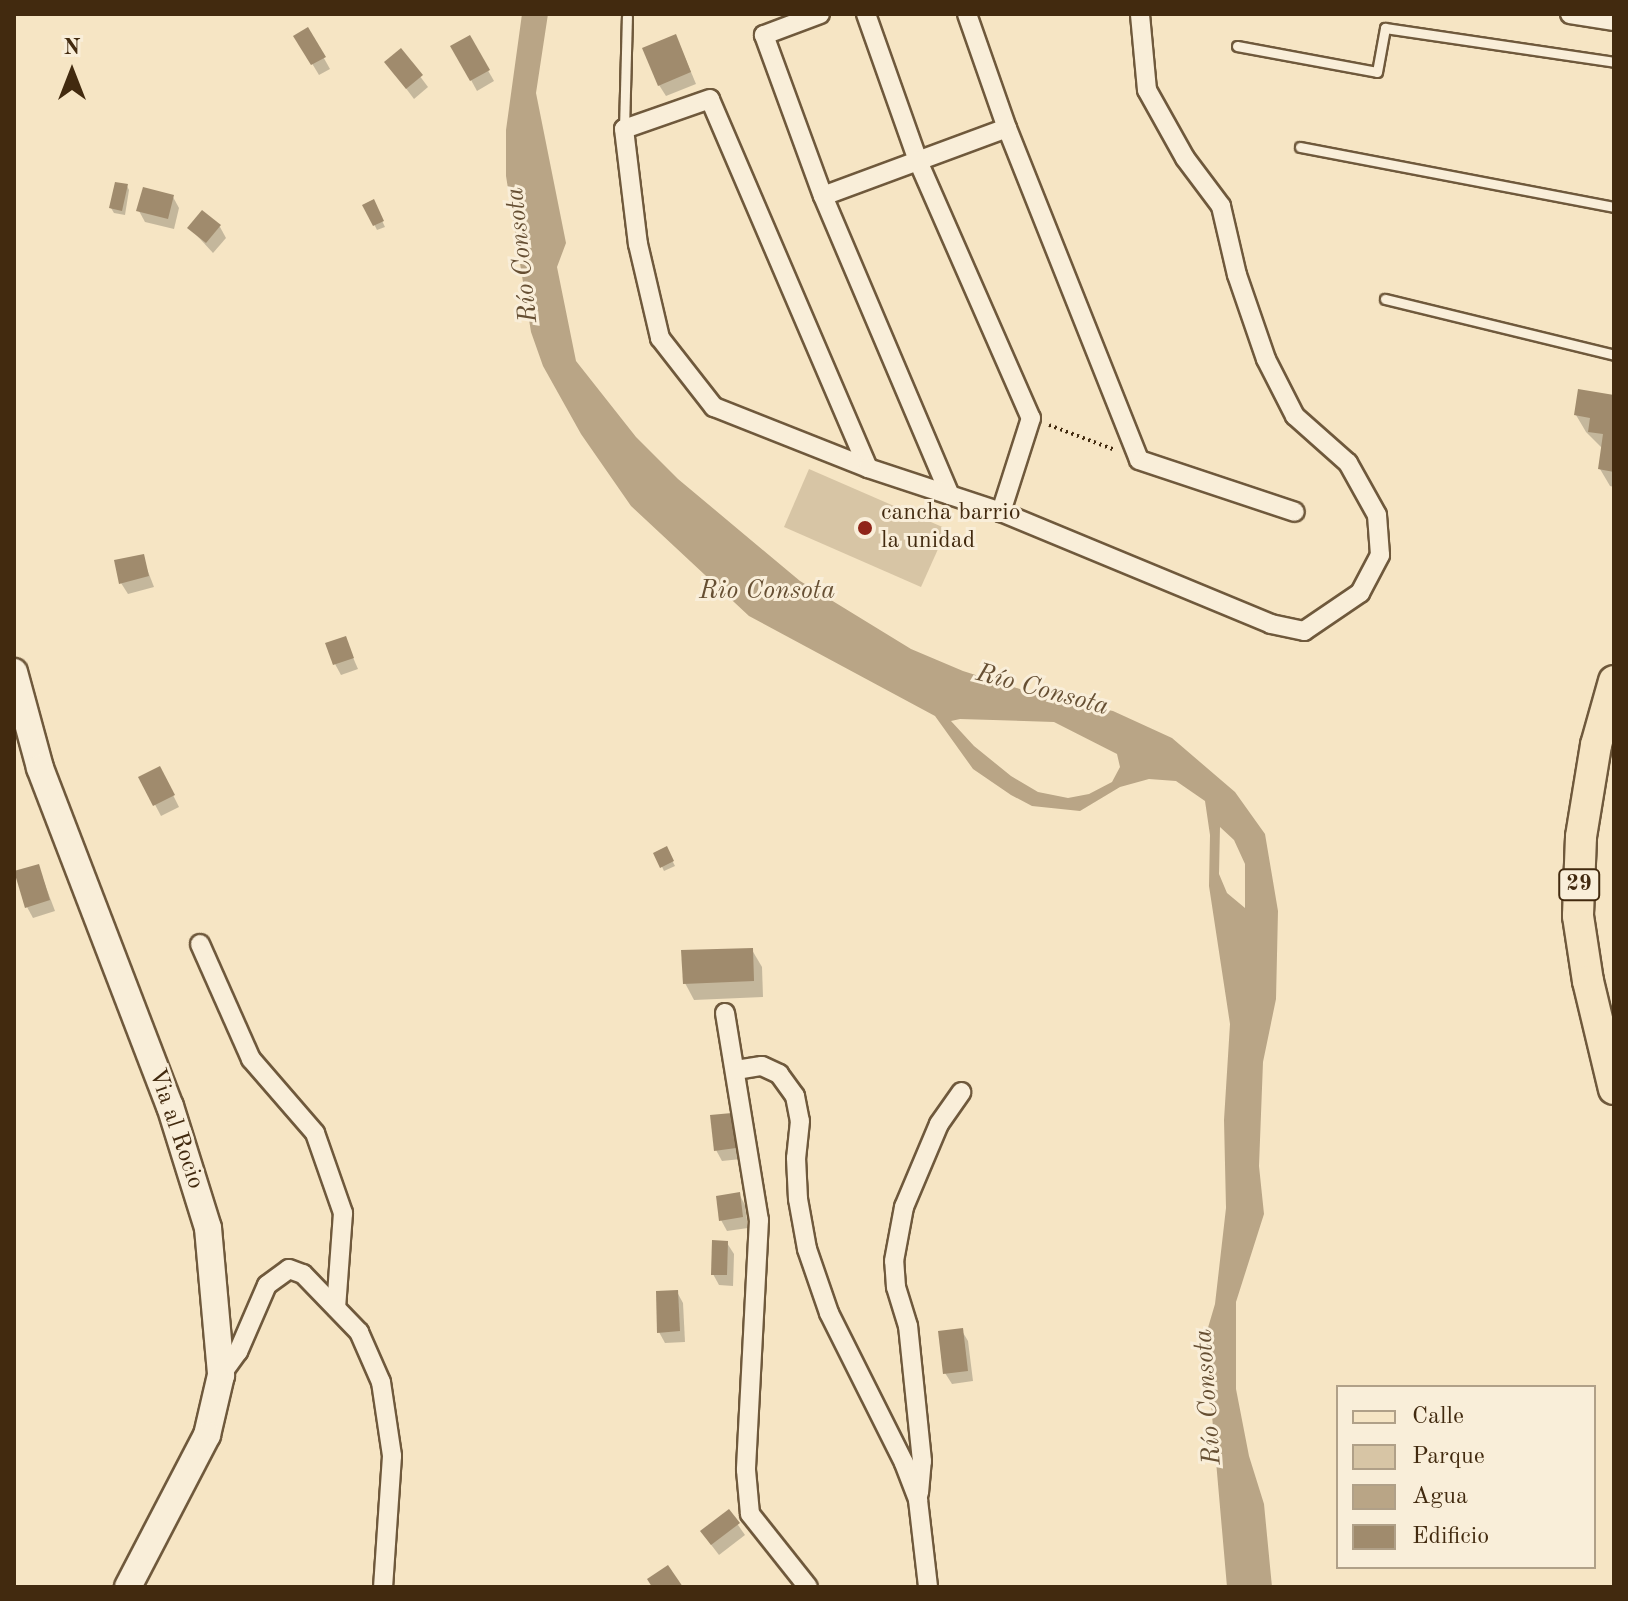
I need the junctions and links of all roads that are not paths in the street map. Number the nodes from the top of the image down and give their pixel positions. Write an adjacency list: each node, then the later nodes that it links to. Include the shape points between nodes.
1 (820, 14): 14 (street, via 764,35)
2 (866, 14): 13 (street)
3 (967, 14): 10 (street)
4 (1140, 14): 20 (street, via 1147,90 1185,158 1221,206 1237,275 1266,359 1295,416 1348,463 1377,515 1380,555 1360,593 1304,631 1271,624)
5 (1570, 14): 7 (street)
6 (627, 17): 11 (lane)
7 (1614, 21)
8 (1237, 46): 9 (lane, via 1377,72 1385,28)
9 (1614, 62)
10 (1007, 128): 13 (street); 21 (street, via 1139,460)
11 (624, 129): 18 (street, via 638,244 660,338 714,407); 18 (street, via 710,99)
12 (1300, 147): 15 (lane)
13 (918, 161): 14 (street); 20 (street, via 1031,418)
14 (823, 196): 19 (street)
15 (1614, 207)
16 (1385, 299): 17 (lane)
17 (1614, 355)
18 (868, 468): 19 (street)
19 (950, 495): 20 (street)
20 (1001, 512)
21 (1295, 512)
22 (14, 672): 30 (main road, Via al Rocio, via 40,768 170,1106 208,1228)
23 (1614, 681): 27 (main road, 29, via 1596,745 1581,837 1578,916)
24 (200, 944): 29 (street, via 251,1059 315,1133 343,1213)
25 (725, 1013): 26 (street)
26 (736, 1070): 31 (street, via 762,1066 779,1074 795,1096 800,1121 798,1199 807,1249 829,1313); 34 (street, via 759,1220 746,1470 750,1514)
27 (1614, 1089)
28 (961, 1092): 31 (street, via 939,1124 904,1207 894,1261 908,1326 922,1461)
29 (336, 1308): 30 (street, via 303,1274 289,1269 267,1285 238,1352); 33 (street, via 359,1332 381,1382 392,1456)
30 (221, 1375): 32 (main road, Via al Rocio, via 207,1435)
31 (918, 1500): 35 (street)
32 (128, 1587)
33 (383, 1587)
34 (808, 1587)
35 (928, 1587)

